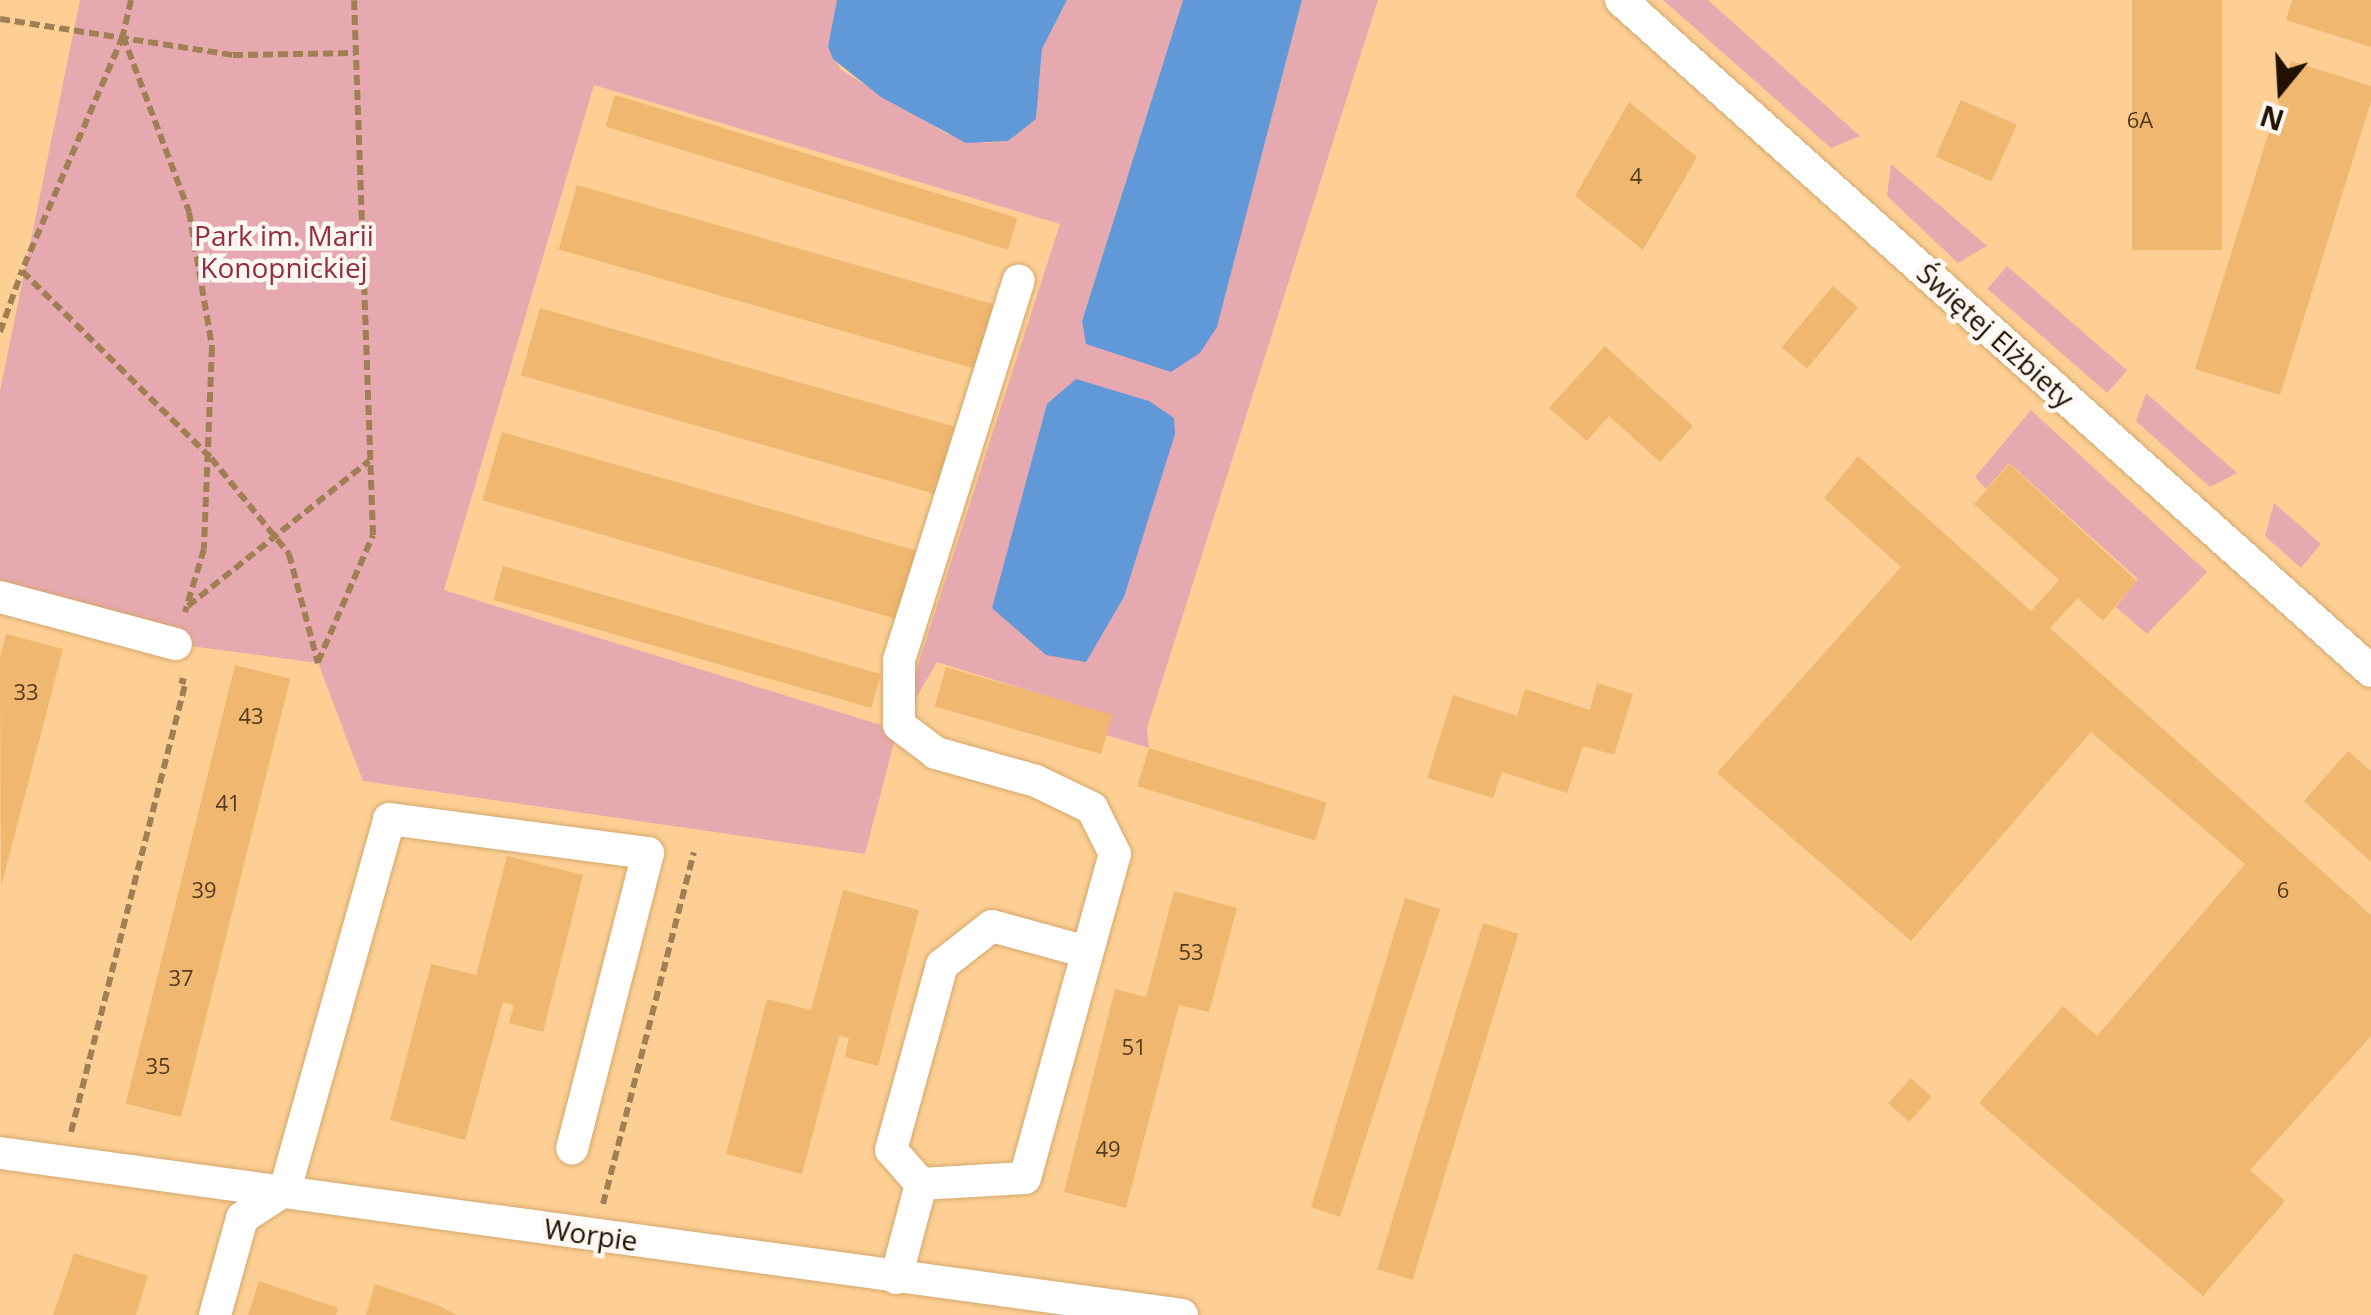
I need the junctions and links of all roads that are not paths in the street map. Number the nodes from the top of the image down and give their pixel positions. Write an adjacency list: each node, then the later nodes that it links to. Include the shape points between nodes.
1 (1621, 0): 5 (street, Świętej Elżbiety)
2 (1019, 280): 6 (street, via 899,660 899,724 936,752 1036,781 1092,808 1114,854)
3 (0, 596): 4 (street)
4 (176, 644)
5 (2371, 670)
6 (1087, 952): 9 (street, via 1025,1178); 9 (street, via 992,926 942,964 890,1150)
7 (572, 1148): 10 (street, via 648,853 388,819)
8 (0, 1153): 10 (street, Worpie)
9 (921, 1184): 11 (street)
10 (285, 1190): 11 (street, Worpie); 12 (street, via 242,1218)
11 (896, 1278): 13 (street, Worpie)
12 (215, 1315)
13 (1182, 1315)

